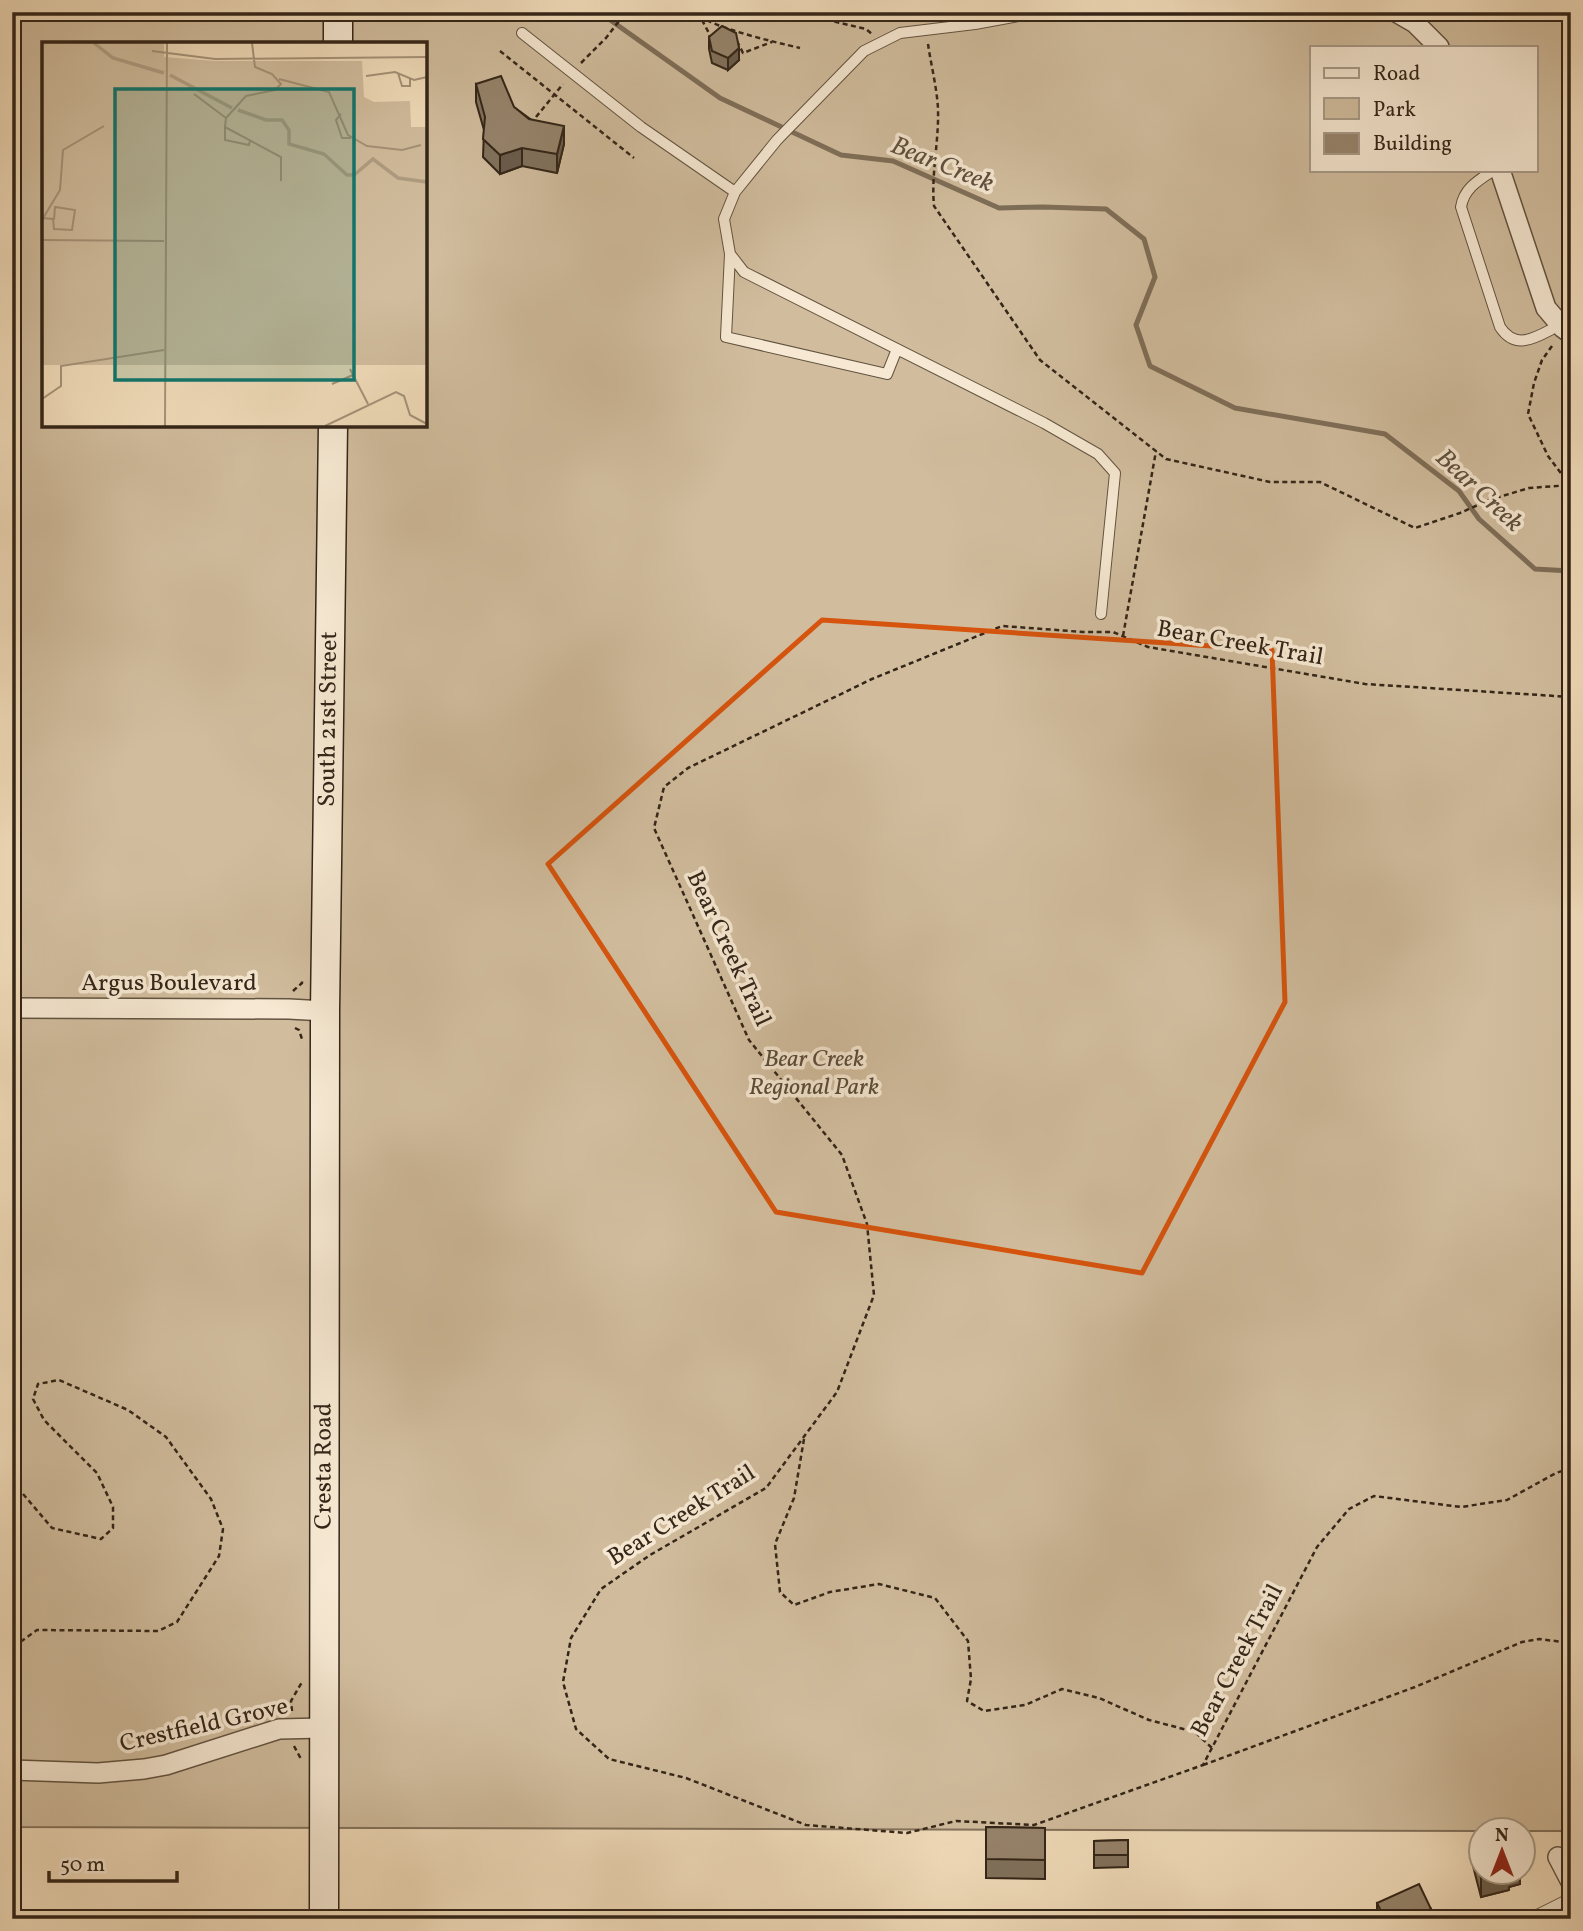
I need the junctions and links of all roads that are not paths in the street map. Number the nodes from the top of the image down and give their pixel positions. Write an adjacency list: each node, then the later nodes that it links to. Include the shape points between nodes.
1 (338, 12): 5 (main road)
2 (1040, 12): 9 (lane, via 900,33 864,51 777,140)
3 (1396, 12): 6 (street)
4 (522, 33): 9 (lane, via 641,127)
5 (338, 42)
6 (1438, 46)
7 (1491, 172): 11 (lane, via 1468,189 1461,207 1500,327 1511,339 1521,341)
8 (1501, 172): 11 (street, via 1546,308)
9 (735, 192): 10 (lane, via 724,219)
10 (730, 254): 12 (lane, via 744,272); 12 (lane, via 726,337 887,374)
11 (1565, 329)
12 (897, 349): 14 (lane, via 1044,423 1098,454 1115,473)
13 (333, 427): 16 (main road, South 21st Street)
14 (1101, 614)
15 (12, 1008): 16 (street, Argus Boulevard)
16 (325, 1011): 17 (main road, Cresta Road)
17 (323, 1728): 18 (street, Crestfield Grove, via 279,1729 144,1769 98,1773); 22 (main road, Cresta Road)
18 (12, 1770)
19 (1558, 1857): 20 (street)
20 (1571, 1882)
21 (1571, 1898): 23 (lane)
22 (324, 1919)
23 (1528, 1919)

